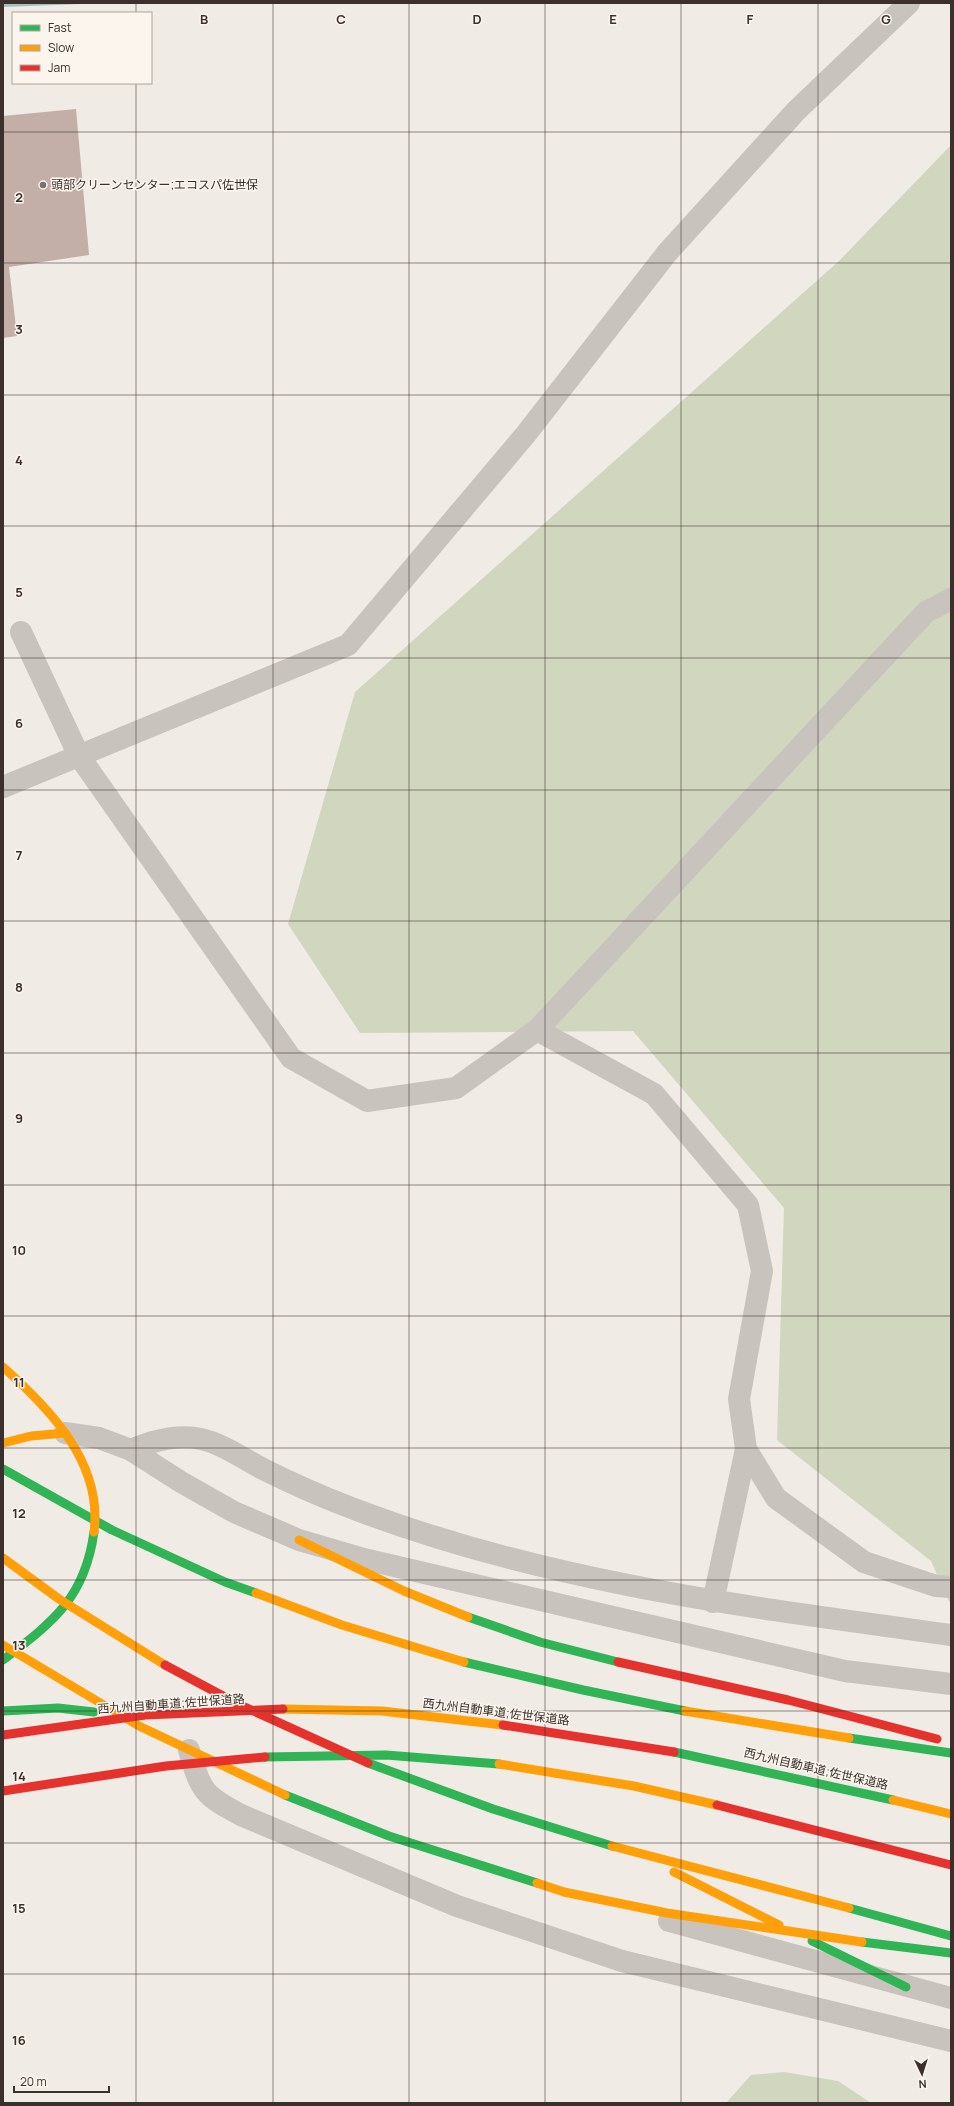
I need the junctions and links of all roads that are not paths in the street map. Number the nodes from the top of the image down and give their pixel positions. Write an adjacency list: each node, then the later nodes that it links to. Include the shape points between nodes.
1 (910, 3): 4 (street, via 796,111 667,253 526,434 348,644)
2 (951, 599): 6 (street, via 926,612)
3 (21, 632): 4 (street)
4 (79, 756): 5 (street); 6 (street, via 291,1058 367,1101 456,1088)
5 (3, 787)
6 (537, 1030): 10 (street, via 654,1094 748,1204 762,1271 739,1399)
7 (3, 1366): 8 (highway, via 22,1383)
8 (65, 1433): 9 (highway, via 31,1436); 11 (street, via 99,1438); 19 (highway, via 84,1466 94,1495 95,1531 89,1562 78,1589 51,1620)
9 (3, 1443)
10 (746, 1449): 15 (street, via 776,1498 864,1562 936,1586); 16 (street)
11 (131, 1450): 13 (street, via 180,1482 234,1512); 16 (street, via 151,1442 175,1437 202,1440 348,1507 441,1540 608,1582)
12 (3, 1469): 27 (highway, via 82,1515 166,1556 236,1588 310,1615 489,1668 591,1693 795,1731)
13 (299, 1540): 21 (street, via 364,1559 831,1668); 25 (highway, via 393,1587 448,1611 513,1634 579,1653 799,1702)
14 (3, 1558): 30 (highway, via 112,1634 194,1682 287,1729 395,1774 493,1809)
15 (951, 1587)
16 (713, 1602): 17 (street)
17 (951, 1635)
18 (3, 1645): 19 (highway)
19 (14, 1652): 20 (highway); 23 (highway)
20 (3, 1660)
21 (951, 1684)
22 (3, 1711): 23 (highway, via 58,1708 91,1711)
23 (139, 1726): 26 (highway)
24 (3, 1735): 29 (highway, 西九州自動車道;佐世保道路, via 68,1723 212,1711 383,1712 591,1736 705,1756)
25 (943, 1741)
26 (189, 1750): 32 (highway, via 300,1802 389,1836); 38 (street, via 197,1780 214,1801 241,1815 457,1906 622,1961)
27 (951, 1753)
28 (3, 1791): 31 (highway, via 82,1777 233,1760 307,1756 439,1758 516,1766 695,1800 788,1821)
29 (951, 1814)
30 (584, 1837): 33 (highway, via 659,1864); 34 (highway)
31 (951, 1864)
32 (564, 1892): 33 (highway, via 667,1913); 36 (street)
33 (795, 1933): 35 (highway); 36 (highway)
34 (951, 1936)
35 (951, 1953)
36 (906, 1987): 37 (street)
37 (951, 1998)
38 (951, 2041)

